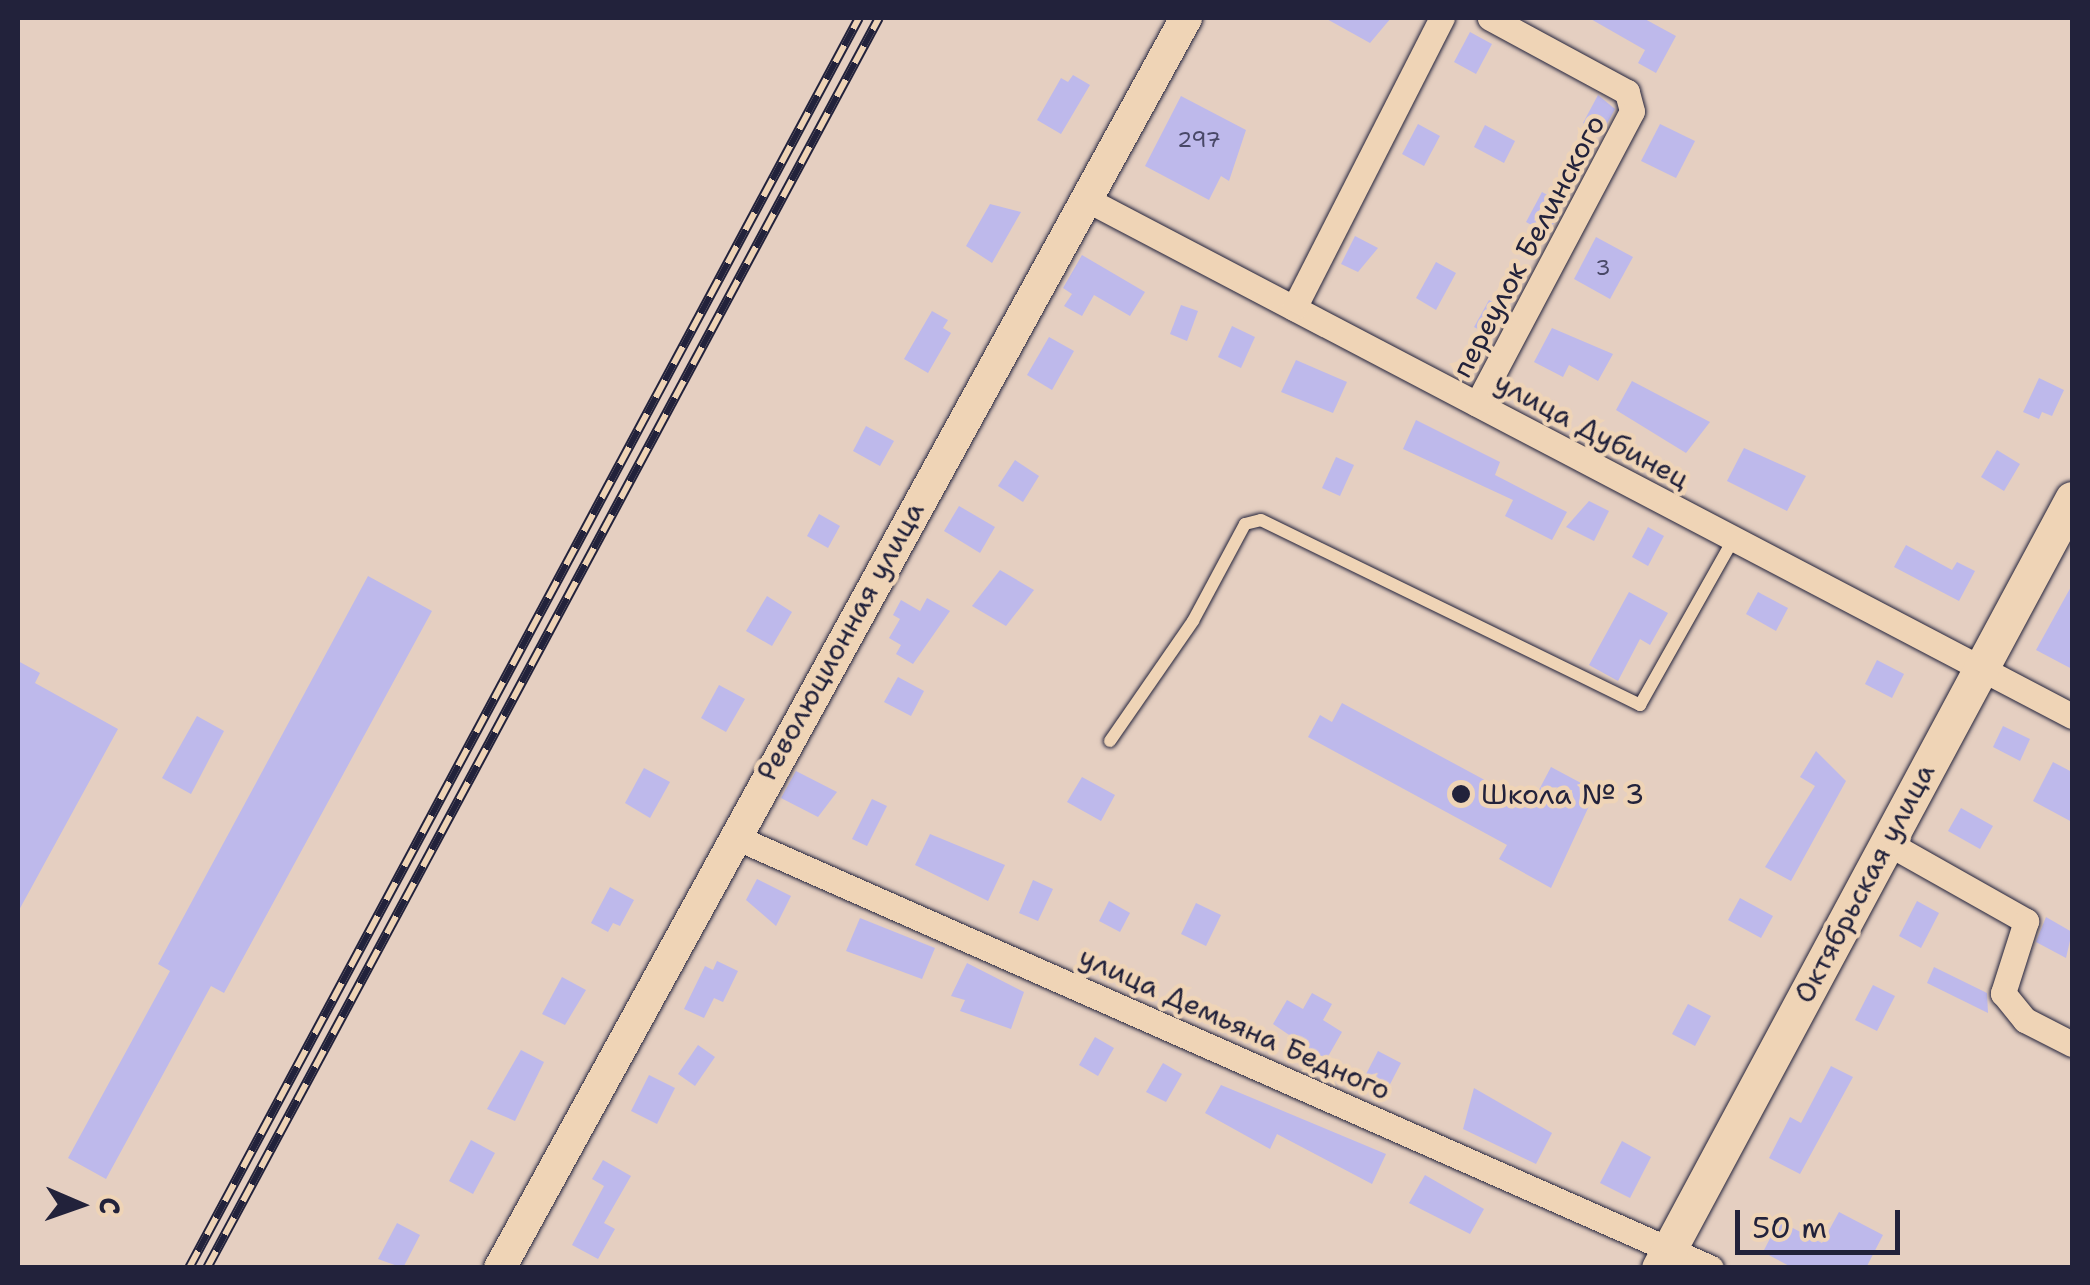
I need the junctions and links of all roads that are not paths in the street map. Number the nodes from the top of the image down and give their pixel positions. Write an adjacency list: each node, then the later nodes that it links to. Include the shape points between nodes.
1 (1186, 18): 4 (street, Революционная улица)
2 (1442, 18): 5 (street)
3 (1490, 18): 6 (street, переулок Белинского, via 1627,92 1632,111)
4 (1084, 198): 5 (street, улица Дубинец); 12 (street, Революционная улица)
5 (1294, 308): 6 (street, улица Дубинец)
6 (1477, 404): 8 (street, улица Дубинец)
7 (2072, 500): 9 (main road, Октябрьская улица)
8 (1734, 538): 9 (street, улица Дубинец); 11 (lane, via 1640,705 1261,520 1245,524 1193,621)
9 (1980, 666): 10 (street, улица Дубинец); 13 (main road, Октябрьская улица)
10 (2072, 716)
11 (1110, 741)
12 (733, 836): 15 (street, улица Демьяна Бедного); 16 (street, Революционная улица)
13 (1886, 842): 14 (street, via 2026,921 2003,993 2025,1020); 15 (main road, Октябрьская улица)
14 (2072, 1044)
15 (1665, 1257): 17 (street, улица Демьяна Бедного)
16 (500, 1268)
17 (1711, 1268)

